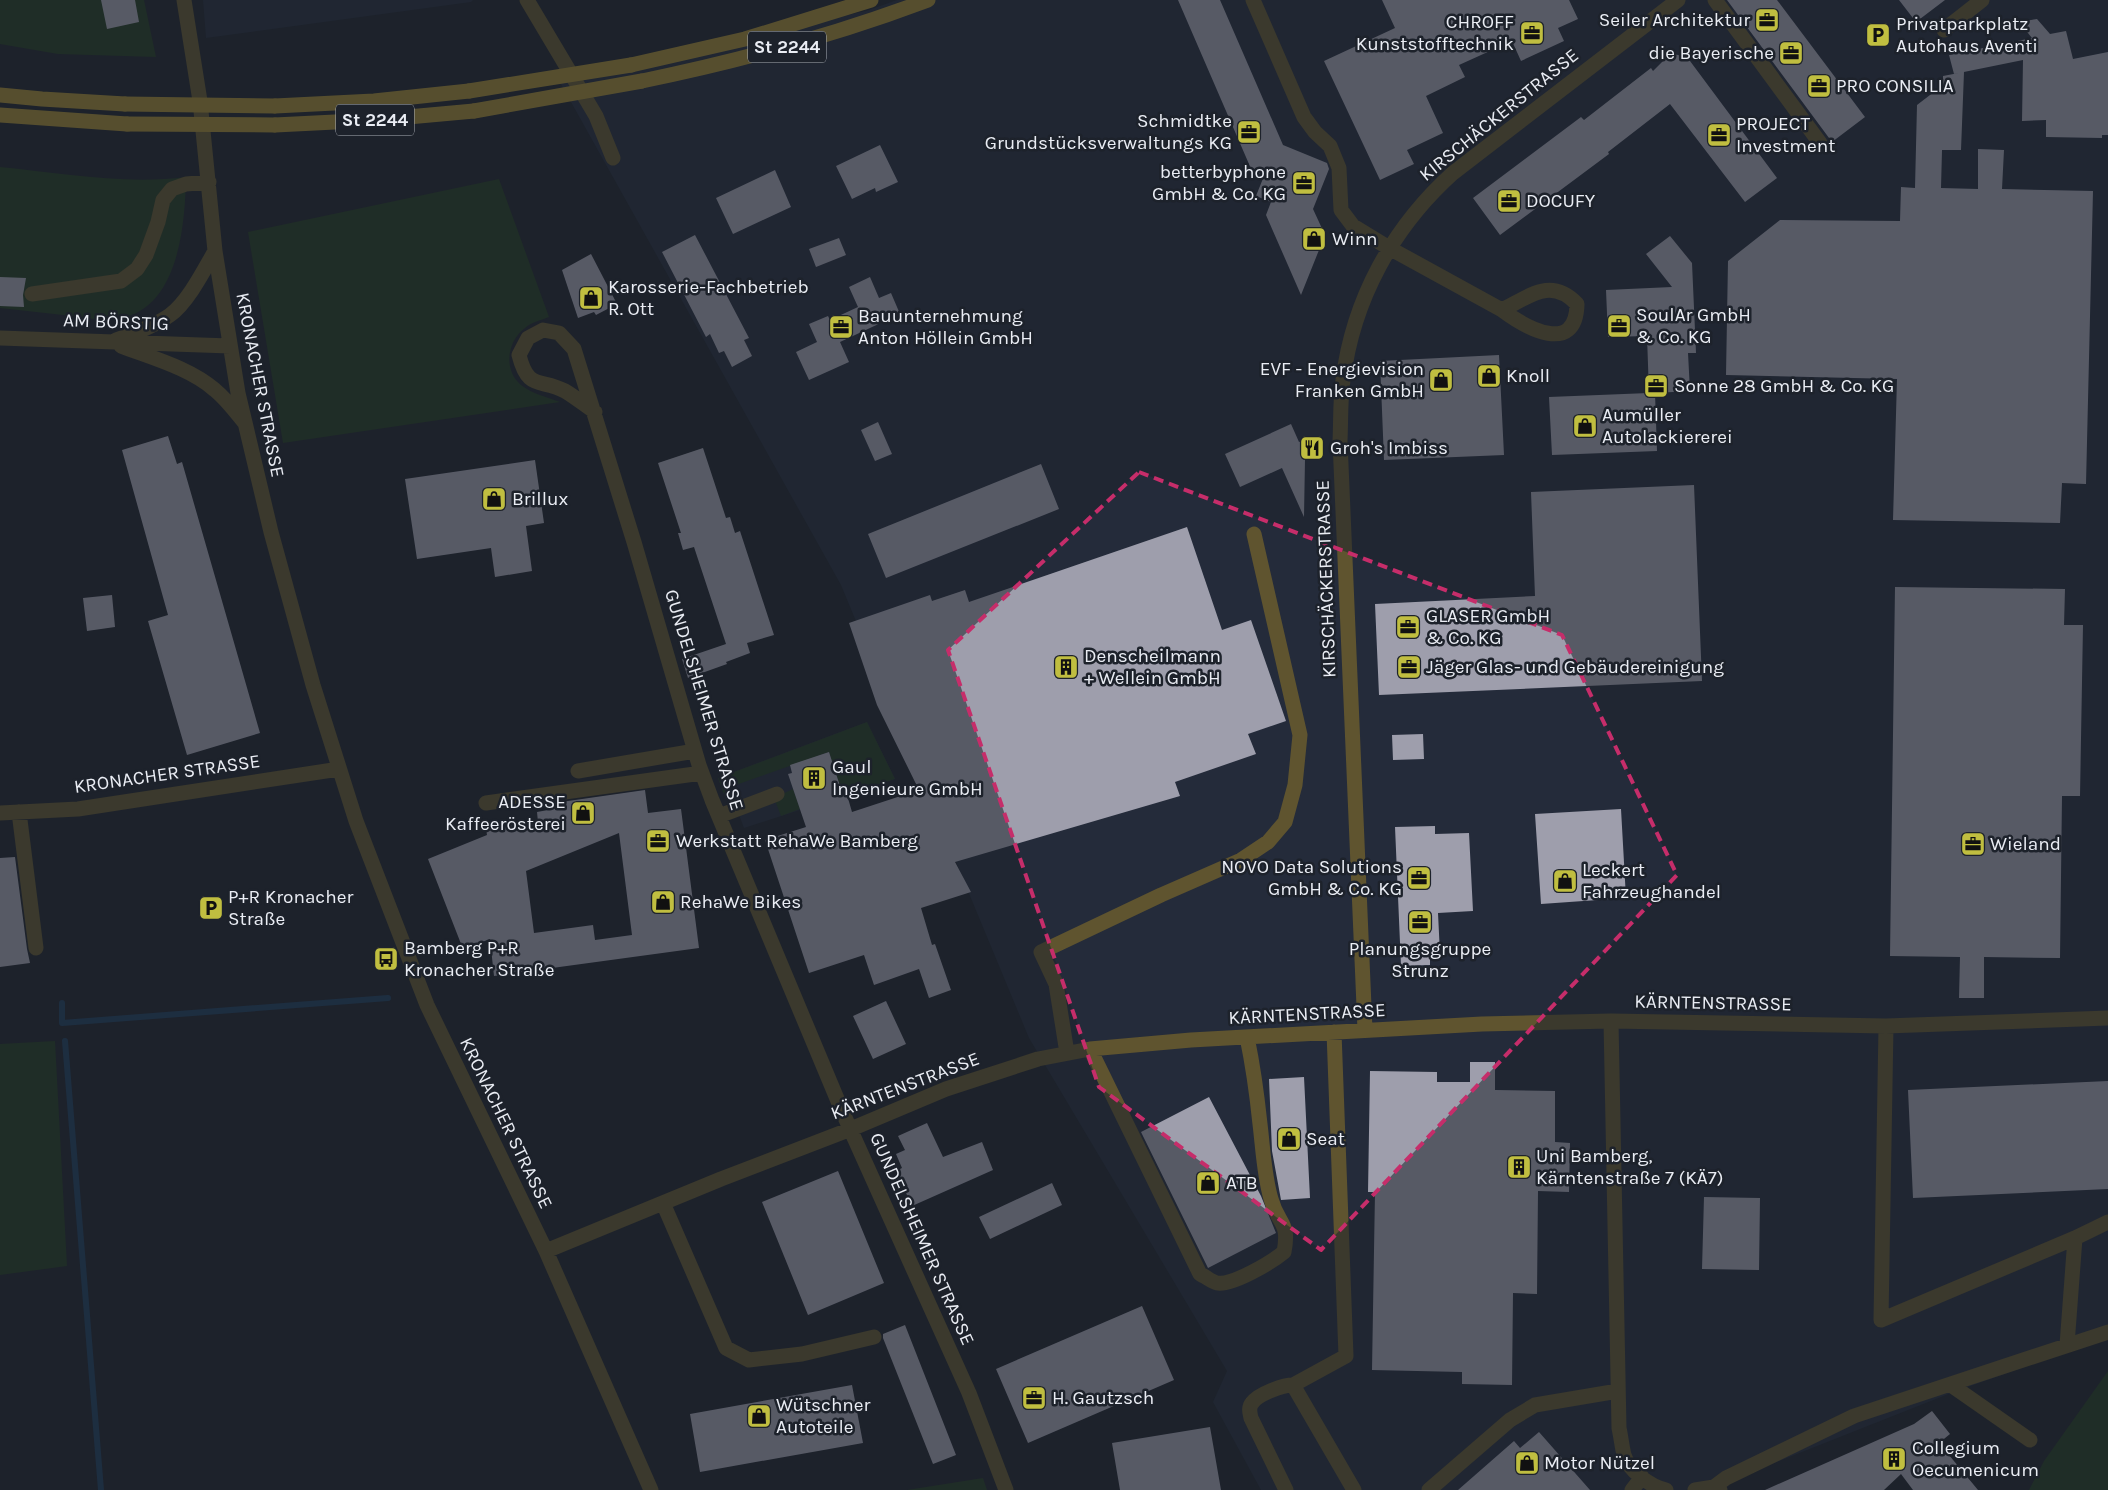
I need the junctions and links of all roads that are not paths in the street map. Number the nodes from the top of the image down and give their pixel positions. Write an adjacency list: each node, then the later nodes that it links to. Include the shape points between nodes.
1 (184, 0): 14 (street, KRONACHER STRASSE)
2 (527, 0): 13 (street, via 596,116)
3 (870, 0): 10 (main road, St 2244, bridge, via 745,39 631,65 469,91 374,101 275,106 126,104 42,100)
4 (928, 0): 11 (main road, St 2244, bridge, via 761,54 642,82 474,111 275,125 127,124)
5 (1253, 0): 15 (street, via 1304,117 1314,132 1330,146 1339,168 1341,210 1353,226)
6 (1678, 0): 15 (street, KIRSCHÄCKERSTRASSE, via 1453,173 1433,192)
7 (1715, 0): 12 (street)
8 (1982, 0): 9 (street)
9 (1944, 30)
10 (0, 94)
11 (0, 115)
12 (1820, 143)
13 (613, 158)
14 (209, 182): 16 (street, KRONACHER STRASSE); 17 (street, via 172,189 163,200 146,254 137,269 121,281)
15 (1389, 248): 18 (street); 38 (street, KIRSCHÄCKERSTRASSE, via 1372,278 1349,349 1343,380 1340,441)
16 (216, 251): 20 (street, via 195,286 170,314 136,333); 21 (street, KRONACHER STRASSE)
17 (32, 294)
18 (1502, 310)
19 (0, 338): 20 (street, AM BÖRSTIG)
20 (110, 342): 21 (street, AM BÖRSTIG); 23 (street, via 188,372 216,390)
21 (230, 346): 23 (street, KRONACHER STRASSE)
22 (595, 412): 22 (street, GUNDELSHEIMER STRASSE, via 563,390 538,384 522,370 519,355 528,338 542,330 559,333 574,349); 25 (street, GUNDELSHEIMER STRASSE)
23 (244, 422): 26 (street, KRONACHER STRASSE, via 271,532)
24 (1254, 534): 42 (street, via 1300,735 1295,785 1284,822 1268,842 1241,860 1041,952 1056,984)
25 (695, 751): 27 (street); 28 (street, GUNDELSHEIMER STRASSE)
26 (339, 769): 31 (street, KRONACHER STRASSE, via 78,809); 47 (street, KRONACHER STRASSE, via 427,1005)
27 (578, 771)
28 (702, 773): 30 (street); 33 (street, GUNDELSHEIMER STRASSE)
29 (777, 794): 33 (street)
30 (486, 803)
31 (19, 812): 32 (street, KRONACHER STRASSE); 34 (street)
32 (0, 813)
33 (719, 816): 43 (street, GUNDELSHEIMER STRASSE)
34 (36, 948)
35 (2108, 1018): 37 (street, KÄRNTENSTRASSE)
36 (1611, 1021): 37 (street, KÄRNTENSTRASSE); 38 (street, KÄRNTENSTRASSE); 53 (street)
37 (1886, 1026): 46 (street, via 1881,1320)
38 (1365, 1030): 39 (street, KÄRNTENSTRASSE)
39 (1334, 1032): 40 (street, KÄRNTENSTRASSE); 51 (street, via 1346,1356)
40 (1247, 1037): 41 (street, KÄRNTENSTRASSE); 41 (street, via 1256,1085 1267,1186 1273,1206 1285,1226 1286,1240 1284,1252 1270,1263 1233,1280 1218,1283 1200,1274)
41 (1090, 1049): 42 (street, KÄRNTENSTRASSE)
42 (1067, 1054): 43 (street, KÄRNTENSTRASSE, via 1038,1059 964,1083)
43 (851, 1129): 44 (street, KÄRNTENSTRASSE); 58 (street, GUNDELSHEIMER STRASSE, via 965,1384)
44 (663, 1203): 47 (street, KÄRNTENSTRASSE); 49 (street, via 726,1348 749,1360 802,1354)
45 (2108, 1222): 46 (street)
46 (2075, 1238): 50 (street)
47 (546, 1251): 57 (street, KRONACHER STRASSE)
48 (2108, 1332): 50 (street)
49 (874, 1337)
50 (2067, 1345): 52 (street)
51 (1293, 1385): 59 (street, via 1283,1385 1260,1397 1249,1408); 60 (street)
52 (1951, 1385): 54 (street); 56 (street, via 1854,1416 1726,1478)
53 (1618, 1391): 55 (street, via 1624,1456); 61 (street, via 1535,1405 1510,1420)
54 (2030, 1440)
55 (1642, 1477): 62 (street); 63 (street)
56 (1717, 1489): 64 (street)
57 (651, 1490)
58 (1006, 1490)
59 (1286, 1490)
60 (1354, 1490)
61 (1429, 1490)
62 (1632, 1490)
63 (1666, 1490)
64 (1695, 1490)

